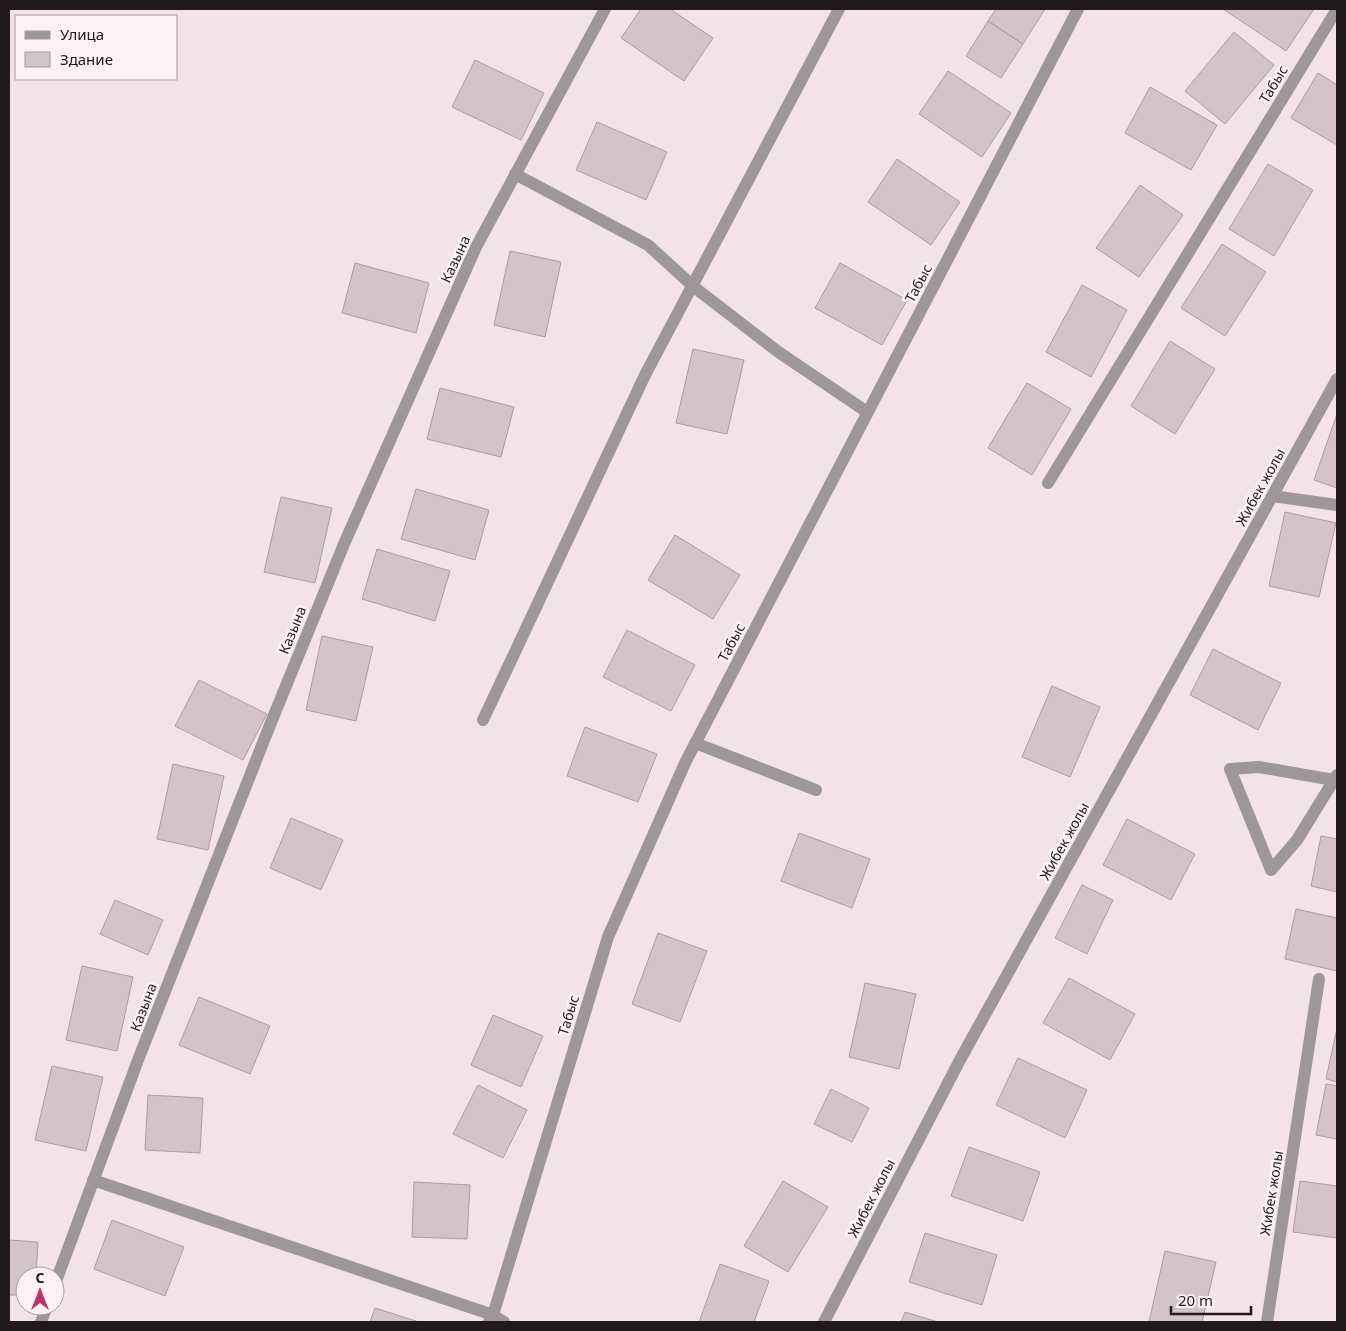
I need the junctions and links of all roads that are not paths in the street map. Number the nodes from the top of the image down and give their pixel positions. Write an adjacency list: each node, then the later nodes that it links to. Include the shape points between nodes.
1 (605, 9): 5 (street, Казына)
2 (839, 9): 6 (street)
3 (1078, 9): 8 (street, Табыс)
4 (1337, 9): 9 (street, Табыс)
5 (515, 174): 6 (street, via 648,245); 17 (street, Казына, via 476,247 344,544)
6 (694, 287): 8 (street, via 777,351); 12 (street, via 645,375)
7 (1337, 379): 10 (street, Жибек жолы)
8 (867, 412): 13 (street, Табыс)
9 (1048, 483)
10 (1272, 496): 11 (street); 20 (street, Жибек жолы, via 961,1058)
11 (1337, 505)
12 (483, 720)
13 (695, 743): 15 (street); 19 (street, Табыс, via 608,937)
14 (1336, 777): 14 (street, via 1296,840 1270,870 1230,769 1258,767)
15 (816, 790)
16 (1319, 979): 21 (street, Жибек жолы)
17 (93, 1180): 18 (street, Казына); 19 (street)
18 (62, 1266)
19 (495, 1320)
20 (824, 1322)
21 (1266, 1322)

